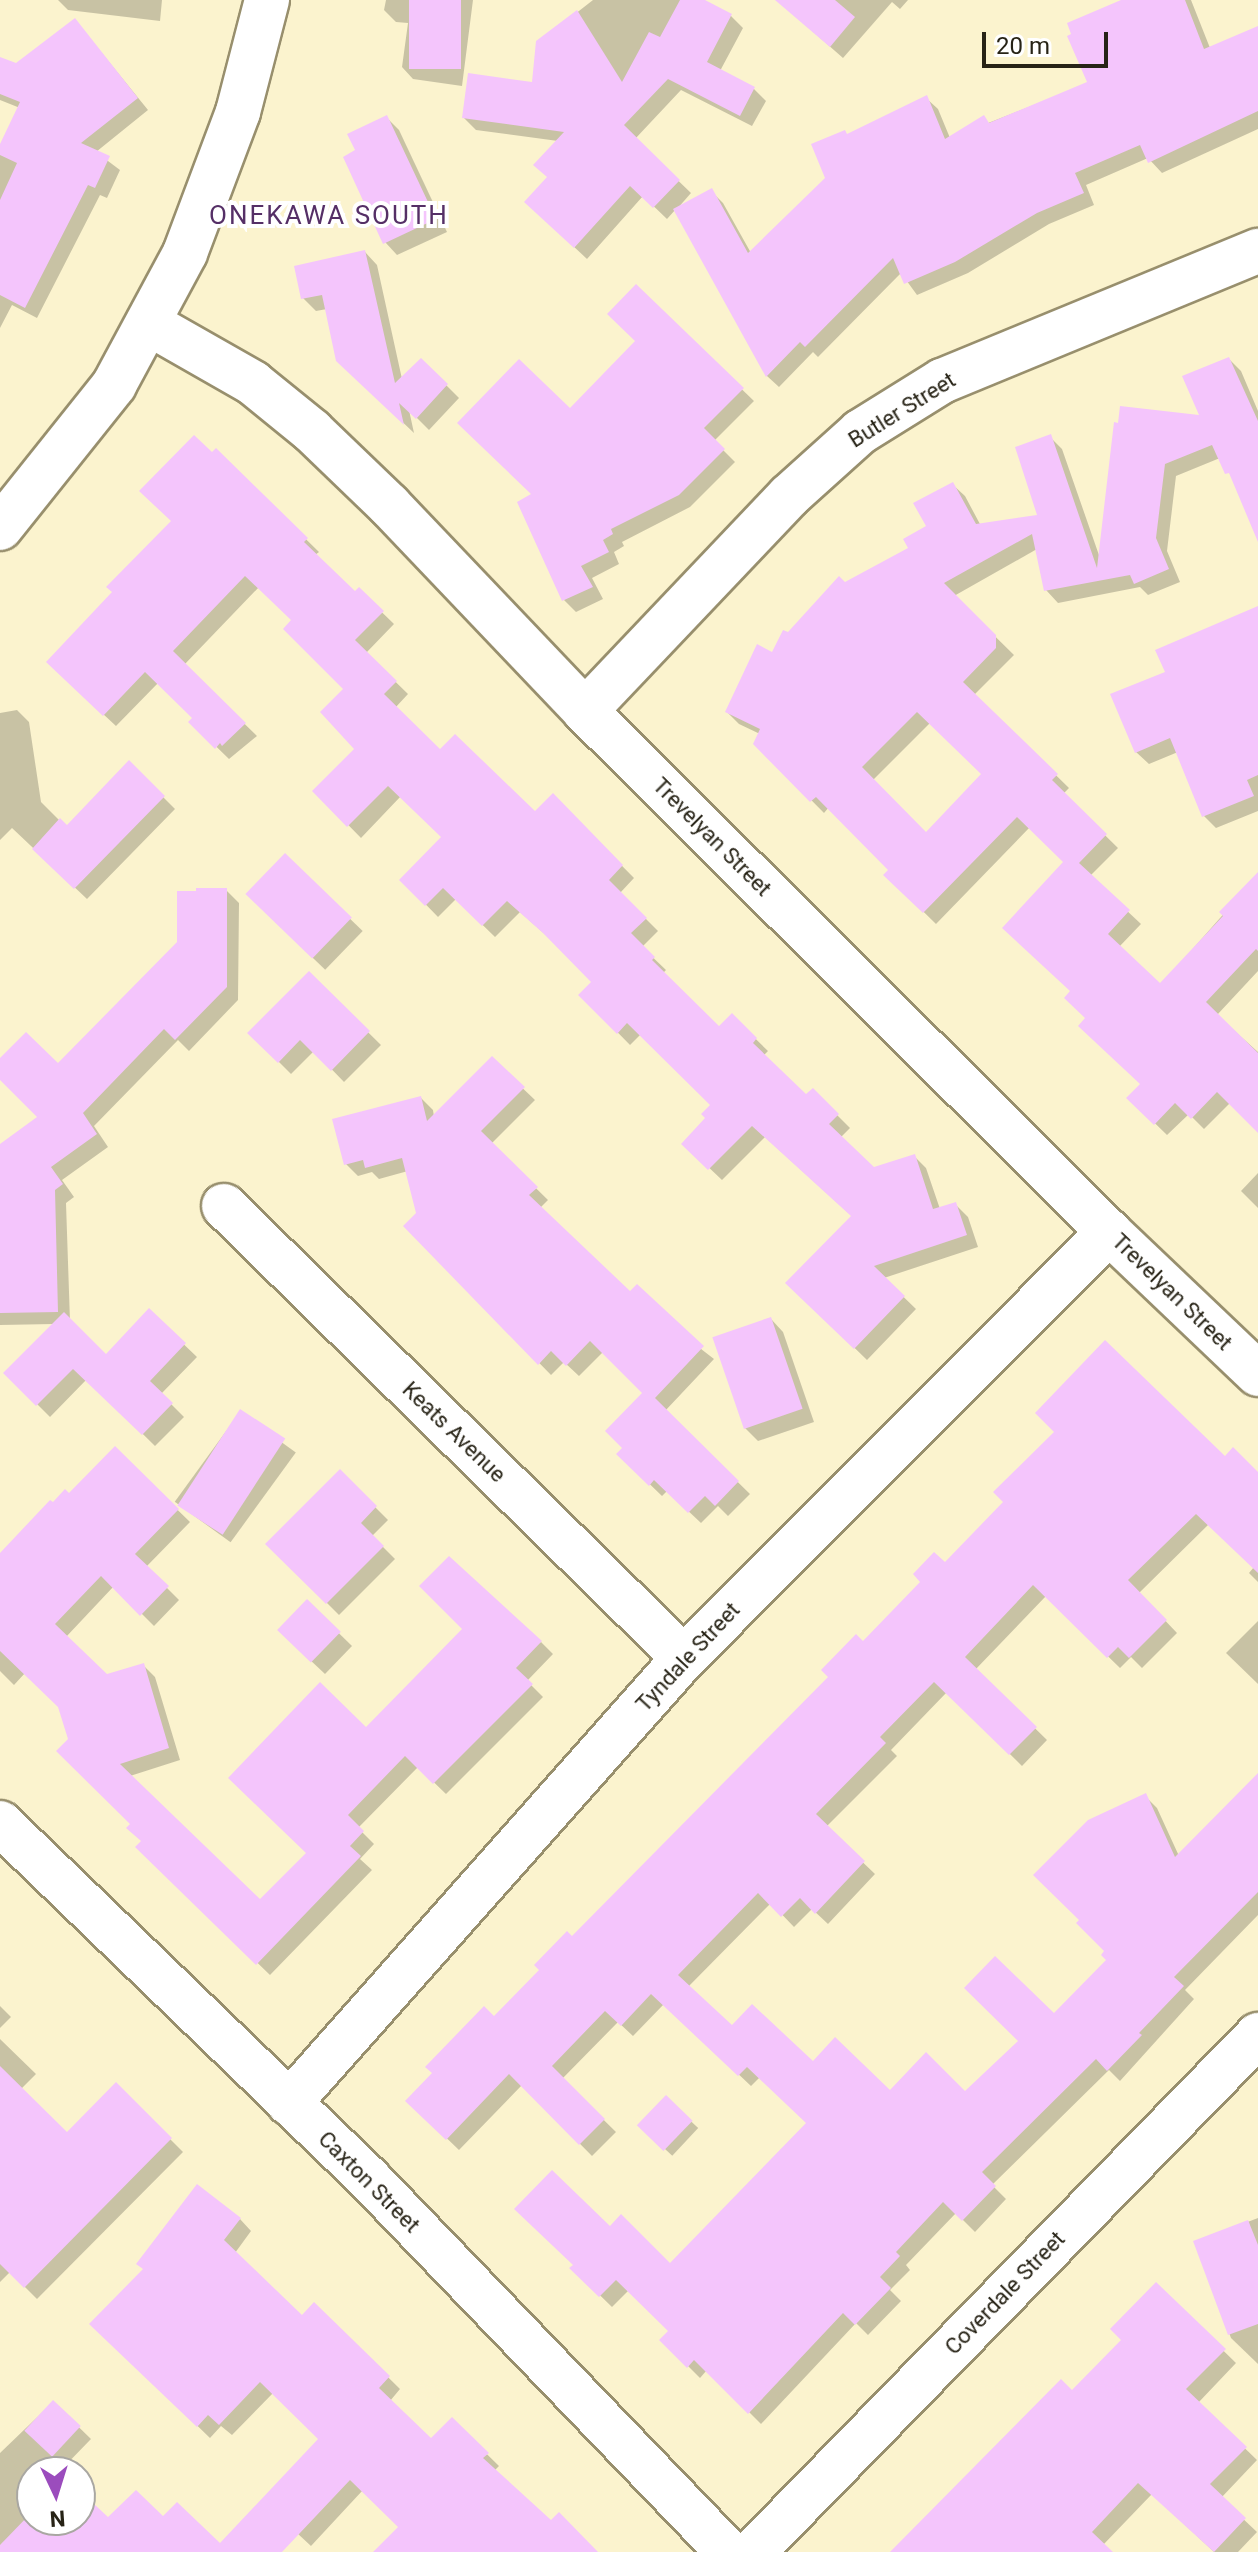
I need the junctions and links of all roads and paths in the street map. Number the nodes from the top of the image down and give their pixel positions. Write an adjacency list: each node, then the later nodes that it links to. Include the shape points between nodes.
1 (267, 0): 3 (street, via 213,185)
2 (1258, 251): 5 (street, Butler Street, via 942,381 860,432 789,496)
3 (148, 323): 4 (street, via 114,385); 5 (street, Trevelyan Street, via 253,383 312,431)
4 (0, 528)
5 (585, 711): 7 (street, Trevelyan Street)
6 (224, 1206): 9 (street, Keats Avenue)
7 (1109, 1232): 8 (street, Trevelyan Street); 9 (street, Tyndale Street)
8 (1258, 1374)
9 (684, 1658): 12 (street, Tyndale Street)
10 (0, 1823): 12 (street, Caxton Street)
11 (1258, 2035): 14 (street, Coverdale Street)
12 (289, 2103): 13 (street, Caxton Street, via 380,2190)
13 (728, 2552)
14 (753, 2552)

